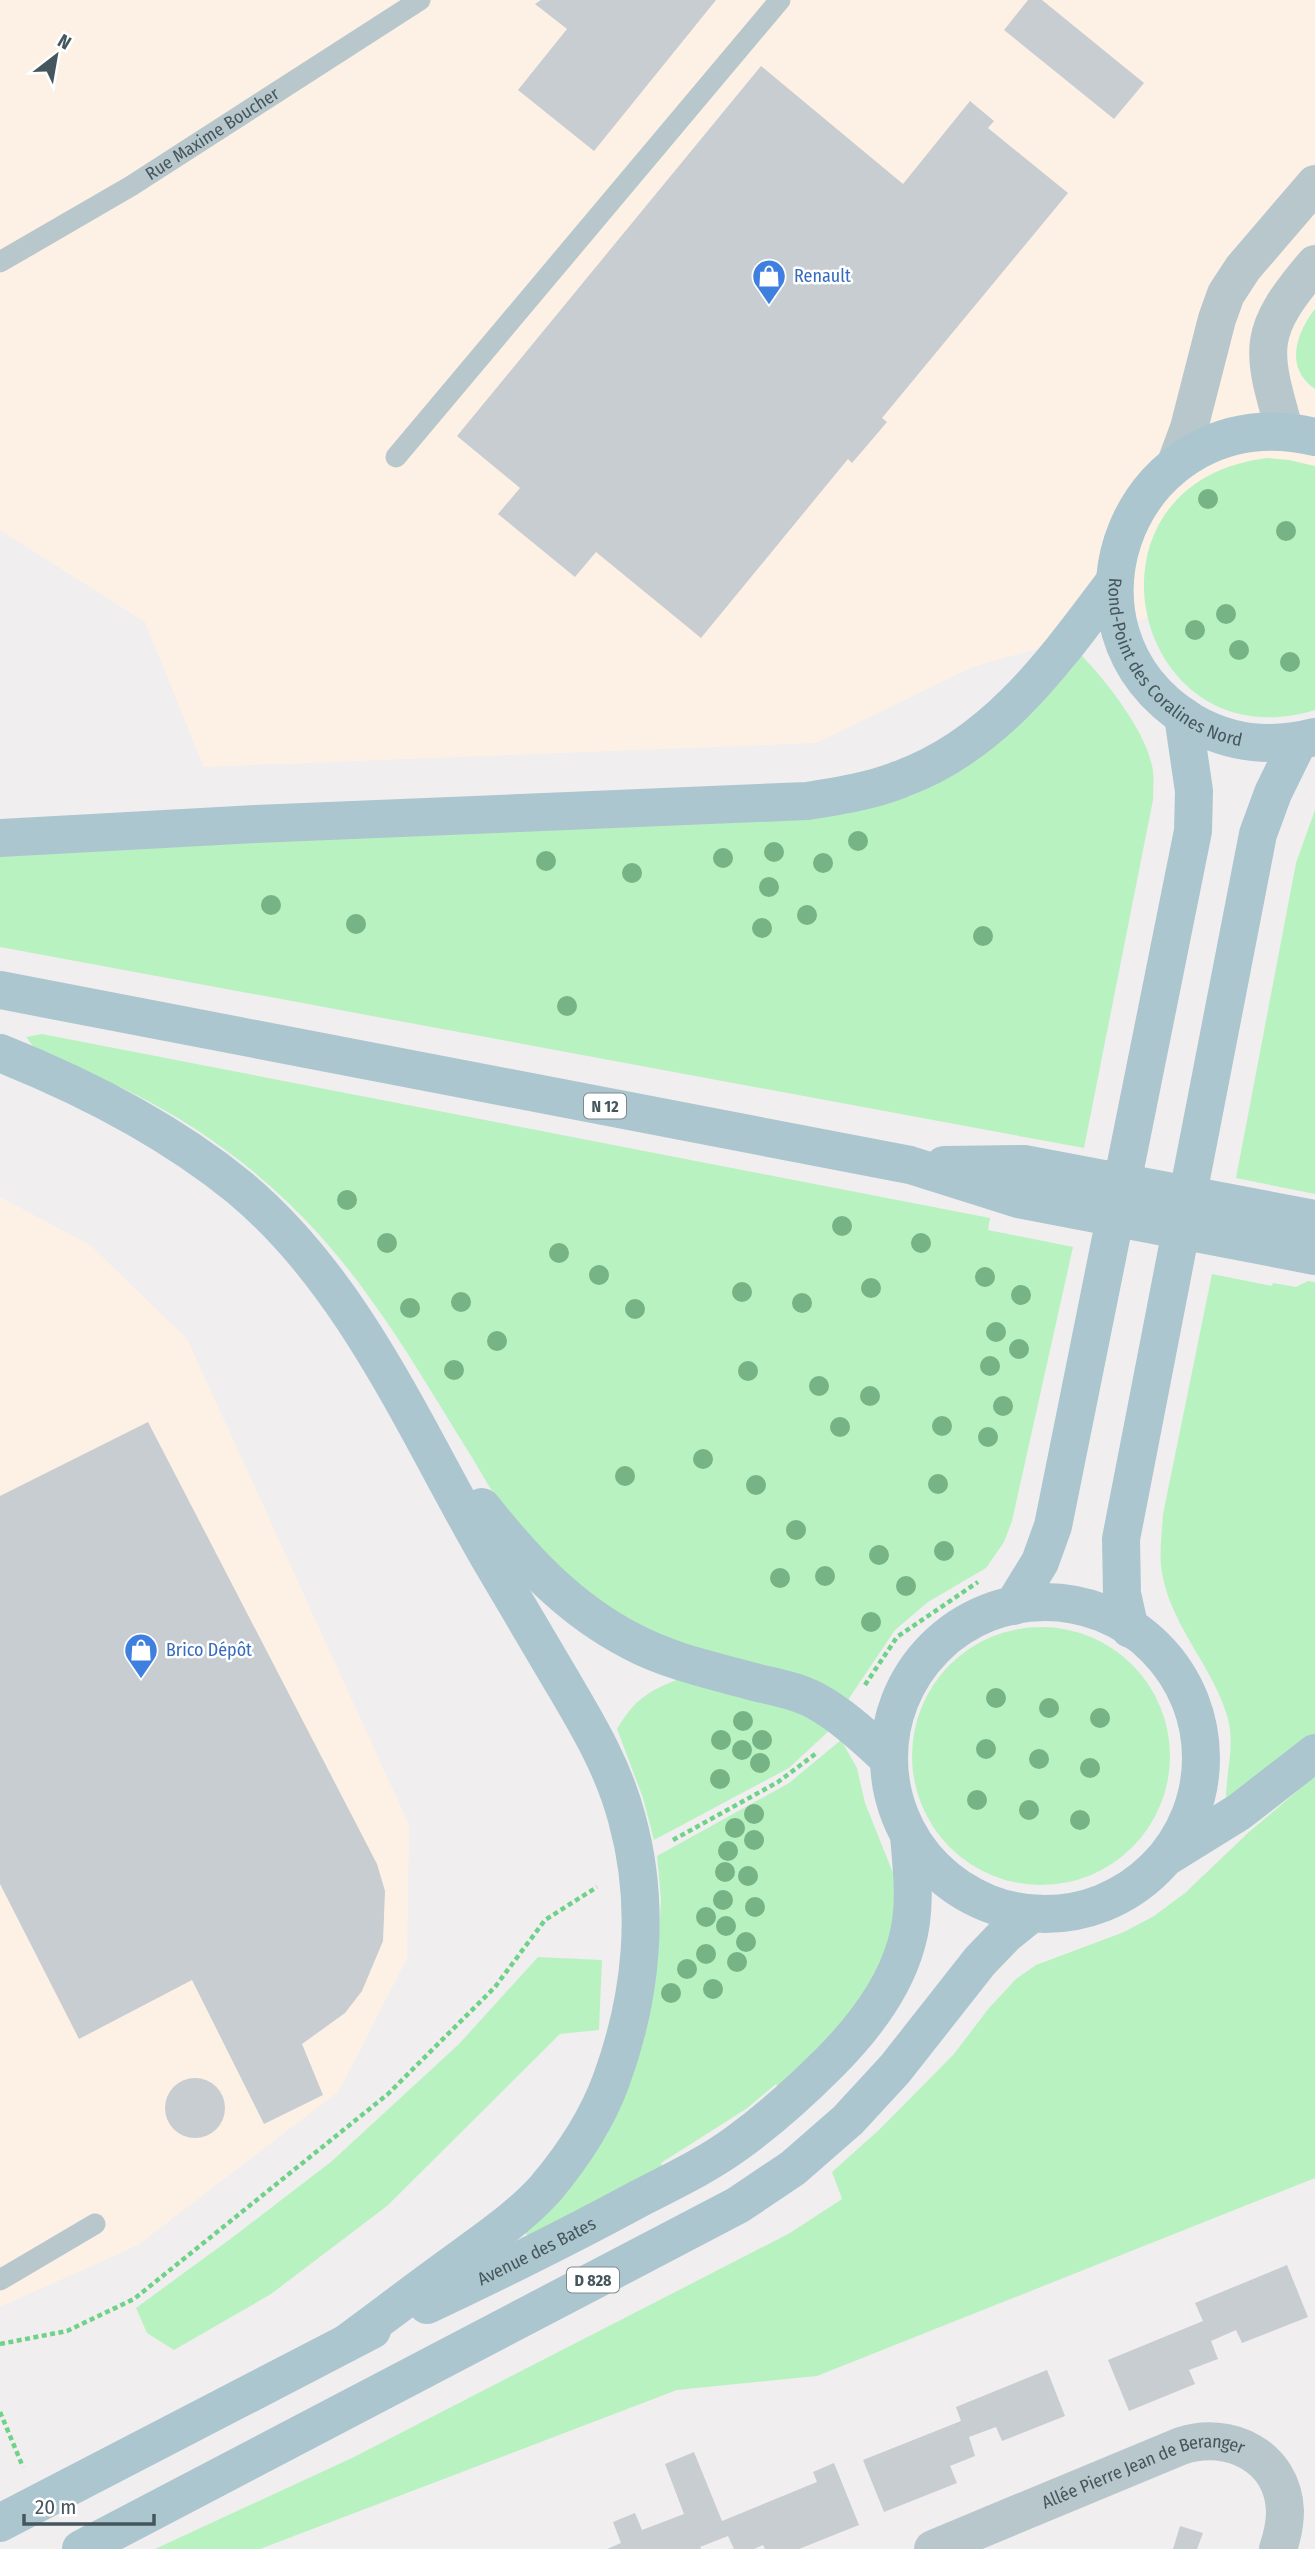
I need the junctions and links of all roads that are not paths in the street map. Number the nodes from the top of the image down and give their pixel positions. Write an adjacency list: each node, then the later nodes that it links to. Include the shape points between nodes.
1 (420, 0): 4 (lane, Rue Maxime Boucher, via 131,186)
2 (780, 0): 7 (lane)
3 (1315, 184): 8 (street, via 1226,294)
4 (0, 261)
5 (1315, 264): 6 (street, via 1282,305 1268,340 1270,380)
6 (1300, 434): 8 (main road, Rond-Point des Coralines Nord, via 1266,431 1228,437)
7 (396, 457)
8 (1176, 463): 9 (main road, Rond-Point des Coralines Nord, via 1151,486 1132,515 1120,547)
9 (1115, 581): 10 (main road, Rond-Point des Coralines Nord, via 1125,643 1139,671); 12 (main road, via 1052,664 981,734 903,779 859,792 807,801)
10 (1183, 716): 11 (main road, Rond-Point des Coralines Nord, via 1238,740 1278,744); 17 (main road, via 1194,792 1193,831 1053,1526 1040,1562)
11 (1306, 739): 18 (main road, via 1273,793 1258,834 1119,1553)
12 (0, 838)
13 (0, 990): 15 (main road, N 12, via 910,1165)
14 (0, 1054): 16 (main road, via 118,1108 184,1146 242,1190 293,1240 336,1294)
15 (1299, 1234)
16 (413, 1421): 20 (main road, via 510,1543 585,1613 631,1642 682,1663 812,1699); 26 (main road, via 612,1769 637,1862 641,1915 637,1985 610,2086 586,2133 545,2188 509,2223)
17 (1013, 1606): 18 (main road, via 1071,1605); 20 (main road, via 971,1621 927,1657 900,1700)
18 (1130, 1629): 22 (main road, via 1178,1678 1196,1723 1200,1748 1197,1793 1181,1835)
19 (1315, 1754): 22 (main road, via 1239,1812)
20 (889, 1759): 21 (main road, via 893,1795)
21 (909, 1835): 23 (main road, via 923,1856 959,1888 982,1901); 26 (main road, Avenue des Bates / D 828, via 914,1898 898,1966 858,2032 797,2096 700,2166 549,2247)
22 (1166, 1857): 23 (main road, via 1116,1898 1071,1912)
23 (1031, 1914): 28 (main road, D 828, via 980,1961 895,2069 848,2120 793,2168 738,2205)
24 (95, 2224): 25 (lane)
25 (0, 2280)
26 (348, 2342): 27 (main road, Avenue des Bates / D 828)
27 (0, 2522)
28 (81, 2549)
29 (933, 2549): 30 (street, Allée Pierre Jean de Beranger, via 1181,2446 1212,2439 1255,2455 1278,2481 1285,2510)
30 (1278, 2549)

